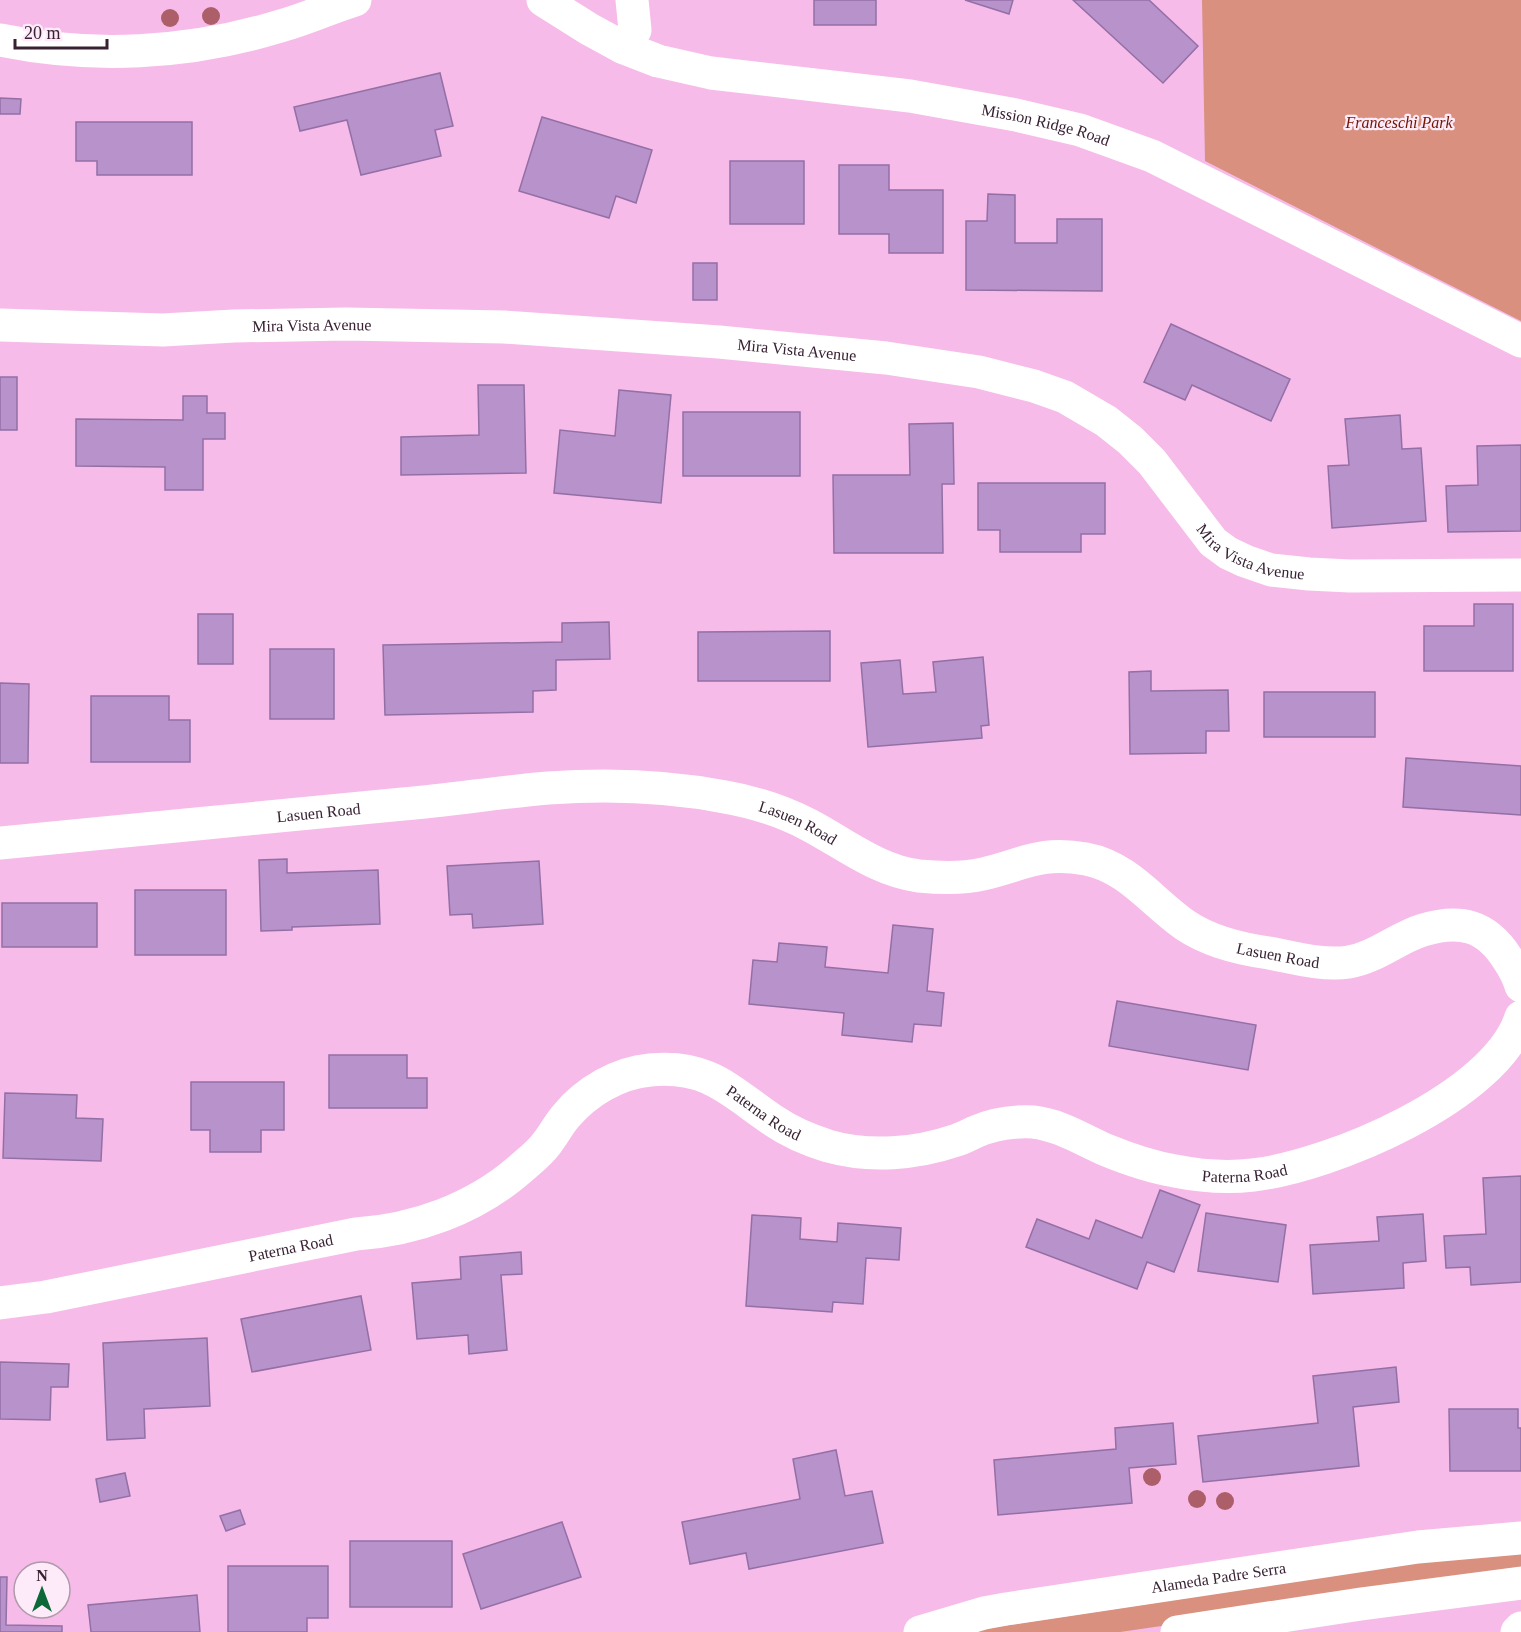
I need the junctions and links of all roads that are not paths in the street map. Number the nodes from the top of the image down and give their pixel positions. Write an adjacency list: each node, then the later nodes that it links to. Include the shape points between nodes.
1 (355, 0): 4 (street, via 220,42 161,50 101,52)
2 (543, 0): 5 (street, Mission Ridge Road)
3 (632, 0): 5 (street, via 635,30)
4 (0, 40)
5 (622, 47): 7 (street, Mission Ridge Road, via 658,61 711,73 910,96 1080,130 1152,156)
6 (0, 325): 8 (street, Mira Vista Avenue, via 163,330 346,324 504,327 720,342 886,358 979,372 1065,397 1106,421 1152,462 1213,542 1245,561 1271,570 1309,574)
7 (1521, 341)
8 (1521, 575)
9 (0, 843): 10 (street, Lasuen Road, via 546,788 651,788 727,797 775,810 880,866 913,875 948,879 1045,856 1089,860 1127,876 1186,926 1239,948 1329,963 1347,962 1382,951 1422,930 1470,926 1498,944)
10 (1521, 986)
11 (1521, 1017): 12 (street, Paterna Road, via 1501,1054 1472,1080 1417,1118 1322,1159 1254,1175 1177,1172 1139,1163 1069,1131 1032,1122 995,1125 916,1151 858,1152 802,1136 708,1077 649,1070 594,1090 572,1110 546,1146 517,1172 485,1194 441,1216 395,1229 46,1298)
12 (0, 1303)
13 (1521, 1538): 16 (street, Alameda Padre Serra, via 1418,1547 1016,1607)
14 (1521, 1584): 17 (street)
15 (1521, 1628): 18 (street)
16 (920, 1632)
17 (1177, 1632)
18 (1517, 1632)

